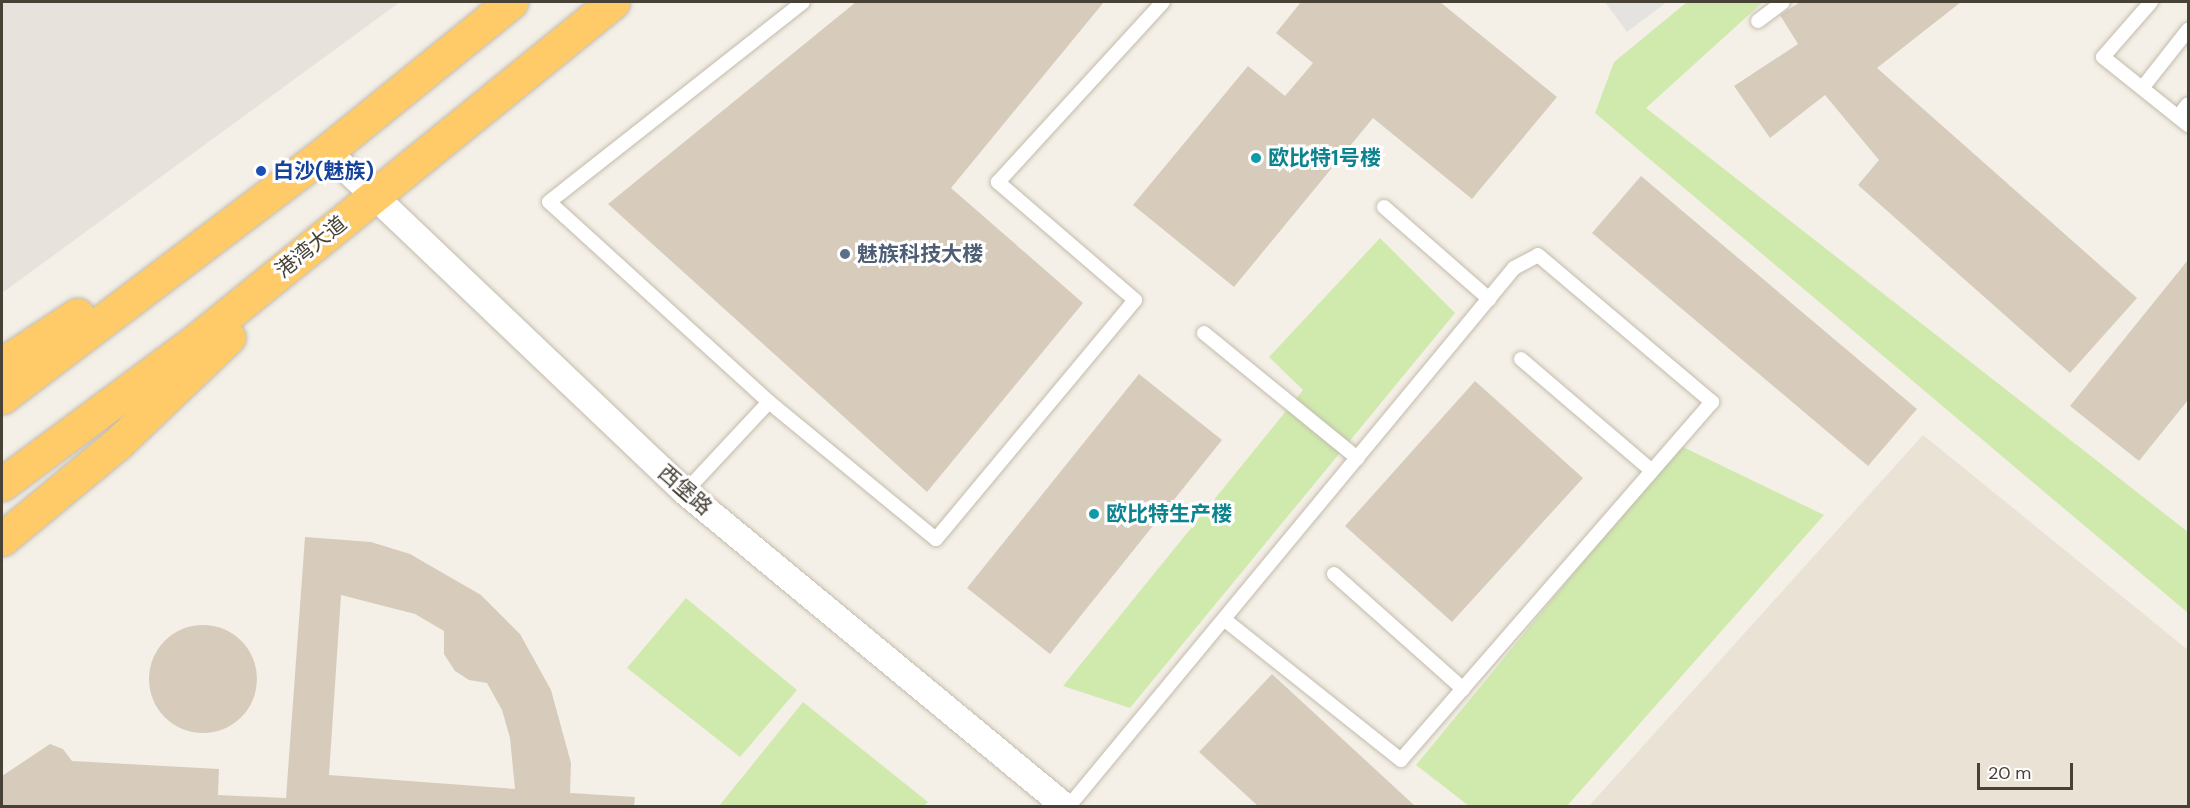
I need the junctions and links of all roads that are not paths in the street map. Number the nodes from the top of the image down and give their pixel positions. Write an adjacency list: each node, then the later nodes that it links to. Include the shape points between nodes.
1 (511, 2): 12 (highway)
2 (613, 2): 13 (highway, 港湾大道)
3 (803, 2): 21 (lane, via 549,202)
4 (1162, 2): 21 (lane, via 998,182 1135,300 936,538)
5 (1784, 2): 7 (lane)
6 (2151, 2): 9 (lane, via 2103,57)
7 (1758, 21)
8 (2188, 30): 9 (lane)
9 (2143, 87): 11 (lane)
10 (2188, 104): 11 (lane)
11 (2183, 121)
12 (327, 151): 13 (street, 西堡路); 19 (highway); 20 (highway)
13 (372, 197): 15 (highway, 港湾大道); 25 (street, 西堡路)
14 (1384, 207): 16 (lane)
15 (318, 241): 24 (highway, 港湾大道, via 199,338); 26 (highway, via 214,352 142,420)
16 (1489, 299): 22 (lane); 23 (lane, via 1514,268 1538,255 1712,402)
17 (1204, 333): 22 (lane)
18 (1521, 359): 23 (lane)
19 (2, 364)
20 (2, 397)
21 (769, 402): 25 (lane)
22 (1357, 458): 28 (lane)
23 (1652, 471): 29 (lane)
24 (2, 484)
25 (686, 492): 30 (street, 西堡路)
26 (2, 538)
27 (1334, 574): 29 (lane)
28 (1224, 619): 29 (lane, via 1401,760); 31 (lane)
29 (1463, 689)
30 (1065, 807)
31 (1069, 807)

